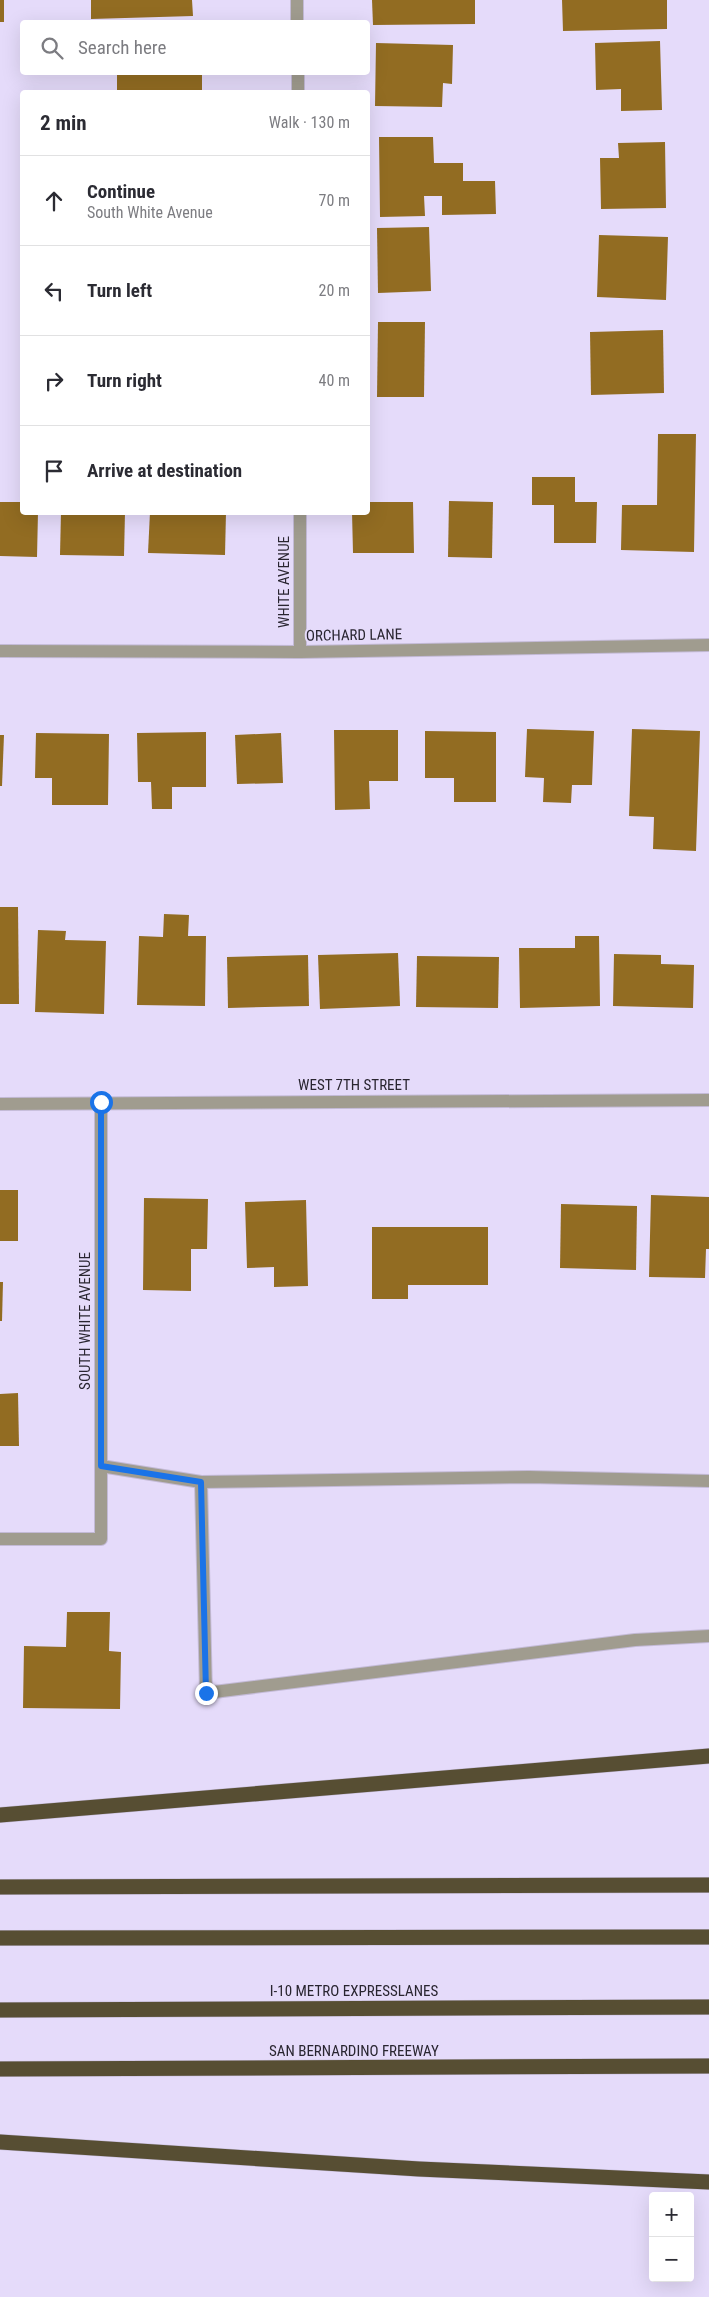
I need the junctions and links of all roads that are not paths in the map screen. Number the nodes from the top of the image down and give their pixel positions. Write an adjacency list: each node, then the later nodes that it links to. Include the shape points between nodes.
1 (297, 0): 2 (street)
2 (297, 20)
3 (298, 75): 4 (street)
4 (298, 90)
5 (300, 515): 8 (street, WHITE AVENUE)
6 (709, 645): 8 (street, ORCHARD LANE)
7 (0, 651): 8 (street, ORCHARD LANE)
8 (300, 652)
9 (709, 1100): 10 (street, WEST 7TH STREET)
10 (101, 1102): 11 (street, WEST 7TH STREET); 12 (street, SOUTH WHITE AVENUE)
11 (0, 1104)
12 (101, 1466): 14 (street); 15 (street, SOUTH WHITE AVENUE, via 101,1539)
13 (709, 1481): 14 (street, via 529,1476)
14 (201, 1482): 16 (street, via 206,1693 635,1640)
15 (0, 1539)
16 (709, 1636)
17 (709, 1756): 18 (highway)
18 (0, 1815)
19 (709, 1884): 20 (highway)
20 (0, 1887)
21 (709, 1937): 22 (highway)
22 (0, 1938)
23 (709, 2007): 24 (highway, I-10 METRO EXPRESSLANES)
24 (0, 2010)
25 (709, 2066): 26 (highway, SAN BERNARDINO FREEWAY)
26 (0, 2069)
27 (0, 2142): 28 (highway, via 419,2169)
28 (709, 2182)

